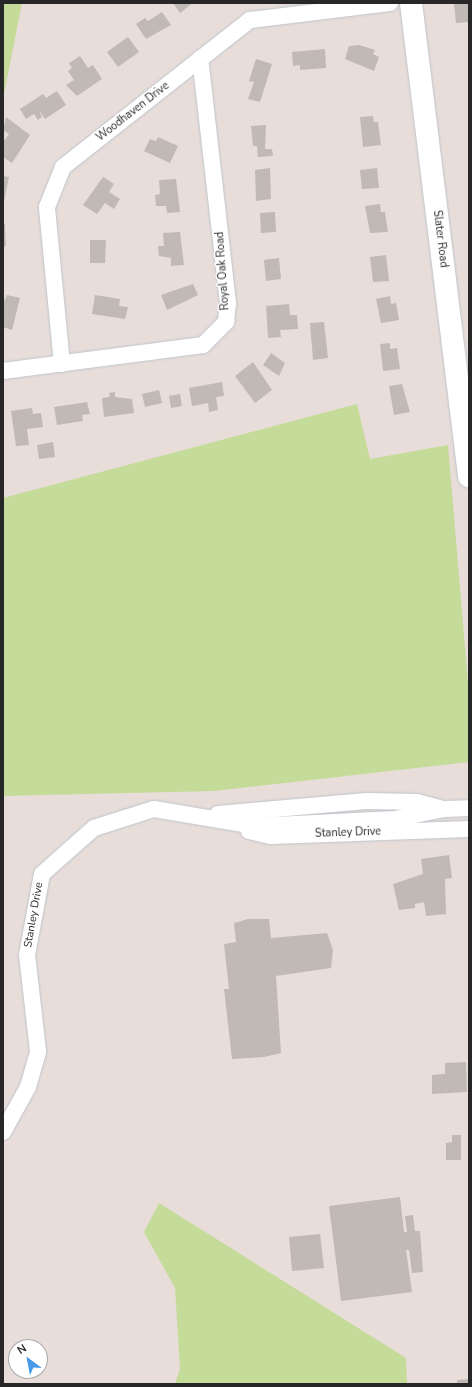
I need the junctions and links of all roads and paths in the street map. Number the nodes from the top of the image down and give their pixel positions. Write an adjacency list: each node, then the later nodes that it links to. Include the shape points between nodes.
1 (390, 3): 3 (street, Woodhaven Drive, via 250,20)
2 (411, 3): 6 (main road, Slater Road)
3 (200, 59): 4 (street, Woodhaven Drive, via 63,168 48,207); 4 (street, Royal Oak Road, via 228,303 226,322 203,345)
4 (62, 364): 5 (street, Royal Oak Road)
5 (3, 370)
6 (469, 476)
7 (469, 808): 8 (street, Stanley Drive, via 444,809 395,819 256,826)
8 (207, 816): 9 (street, Stanley Drive, via 236,828 270,836); 10 (street, Stanley Drive, via 154,809 94,828 42,874 27,955 38,1051 28,1087)
9 (469, 829)
10 (3, 1132)

